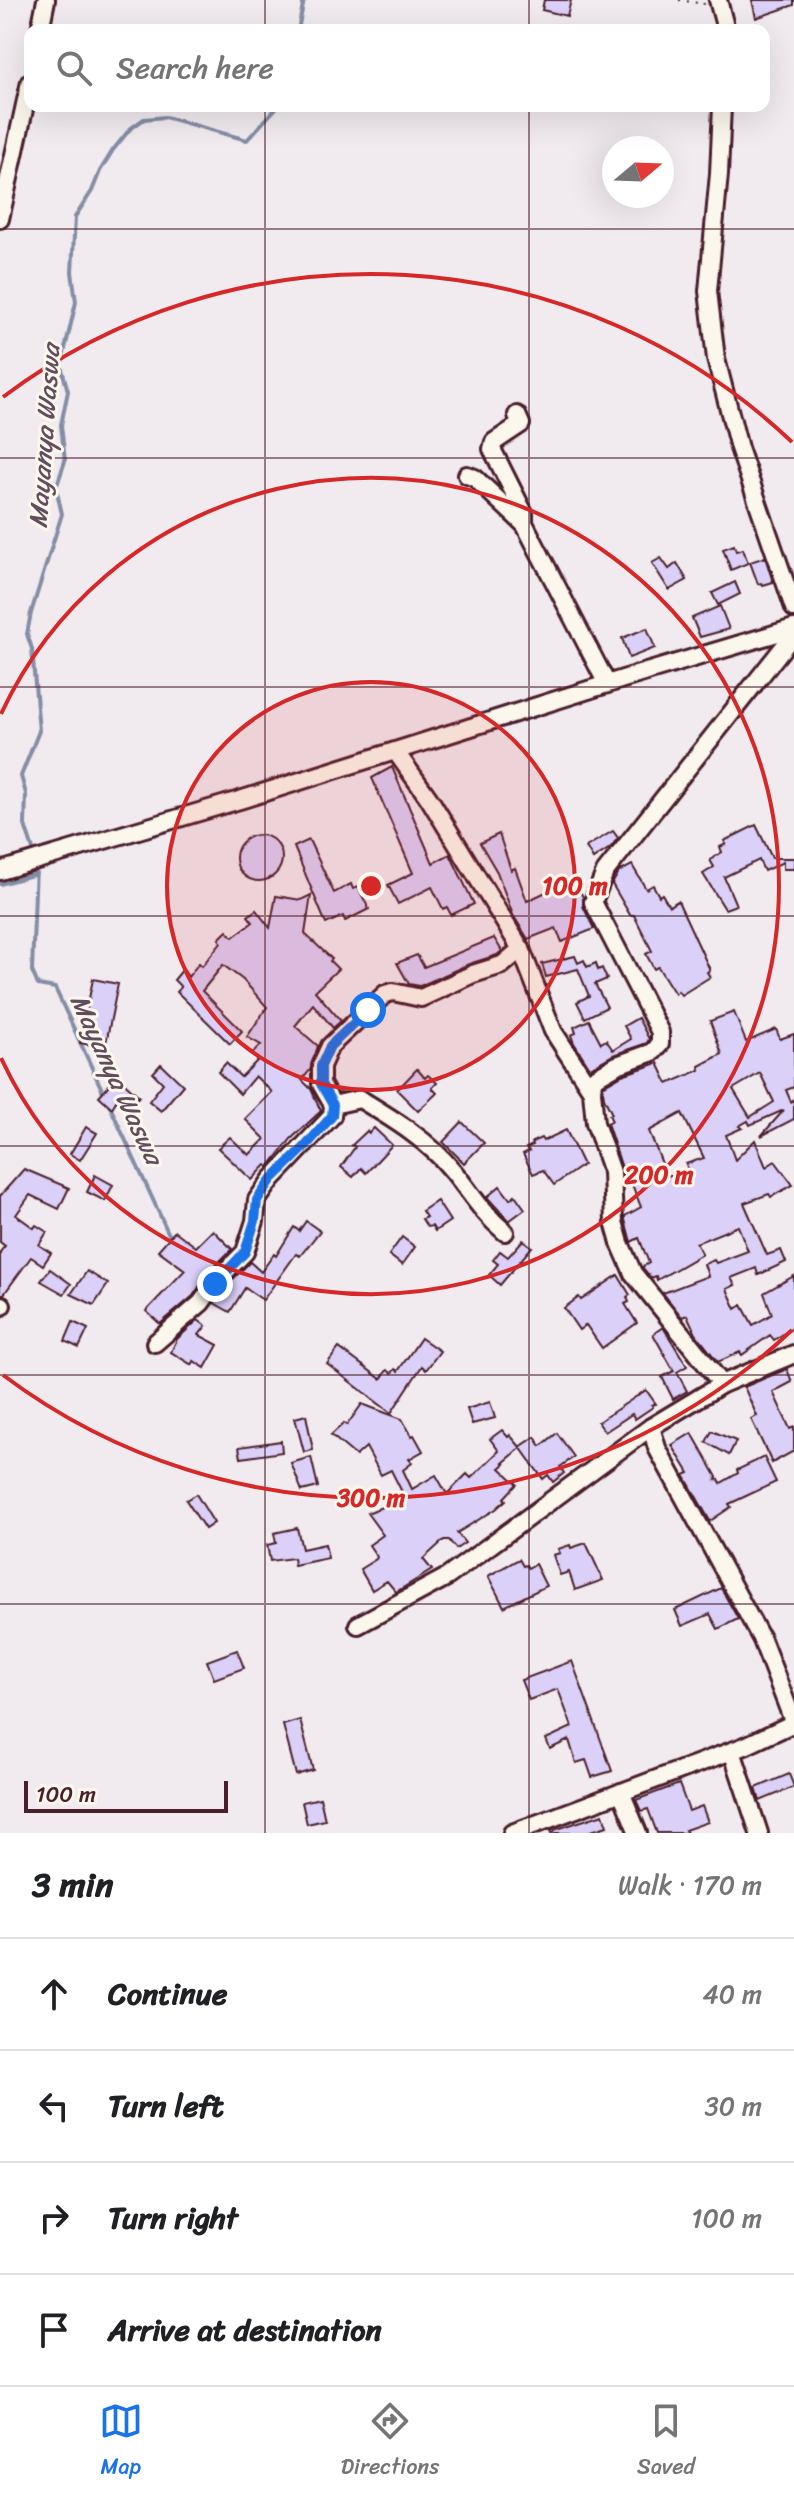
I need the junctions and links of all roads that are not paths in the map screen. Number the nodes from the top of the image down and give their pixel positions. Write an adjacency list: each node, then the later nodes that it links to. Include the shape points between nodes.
1 (46, 0): 3 (street)
2 (718, 2): 4 (street)
3 (41, 24)
4 (724, 24)
5 (24, 109): 7 (street)
6 (722, 112): 11 (street, via 708,291 716,359 739,448)
7 (0, 219)
8 (517, 415): 10 (street, via 521,424 492,449)
9 (467, 475): 10 (street)
10 (525, 525): 13 (street)
11 (794, 608)
12 (794, 631): 13 (street); 17 (street, via 605,872 593,902 660,1039 653,1052 593,1079)
13 (607, 684): 14 (street)
14 (396, 752): 15 (street); 16 (street)
15 (0, 871)
16 (521, 949): 17 (street, via 553,1031); 18 (street, via 502,965 421,998 385,994 330,1046 321,1066 321,1084)
17 (592, 1091): 22 (street, via 595,1123 612,1172 614,1222 633,1273)
18 (333, 1105): 19 (street, via 360,1099 420,1138); 20 (street, via 332,1116 257,1200 245,1252 201,1303)
19 (505, 1232)
20 (155, 1343)
21 (794, 1354): 22 (street)
22 (722, 1384): 23 (street)
23 (651, 1427): 24 (street, via 447,1577); 25 (street, via 657,1448 762,1640)
24 (358, 1625)
25 (794, 1723): 26 (street)
26 (732, 1751): 27 (street); 30 (street)
27 (621, 1792): 28 (street); 29 (street)
28 (512, 1833)
29 (638, 1833)
30 (759, 1833)

